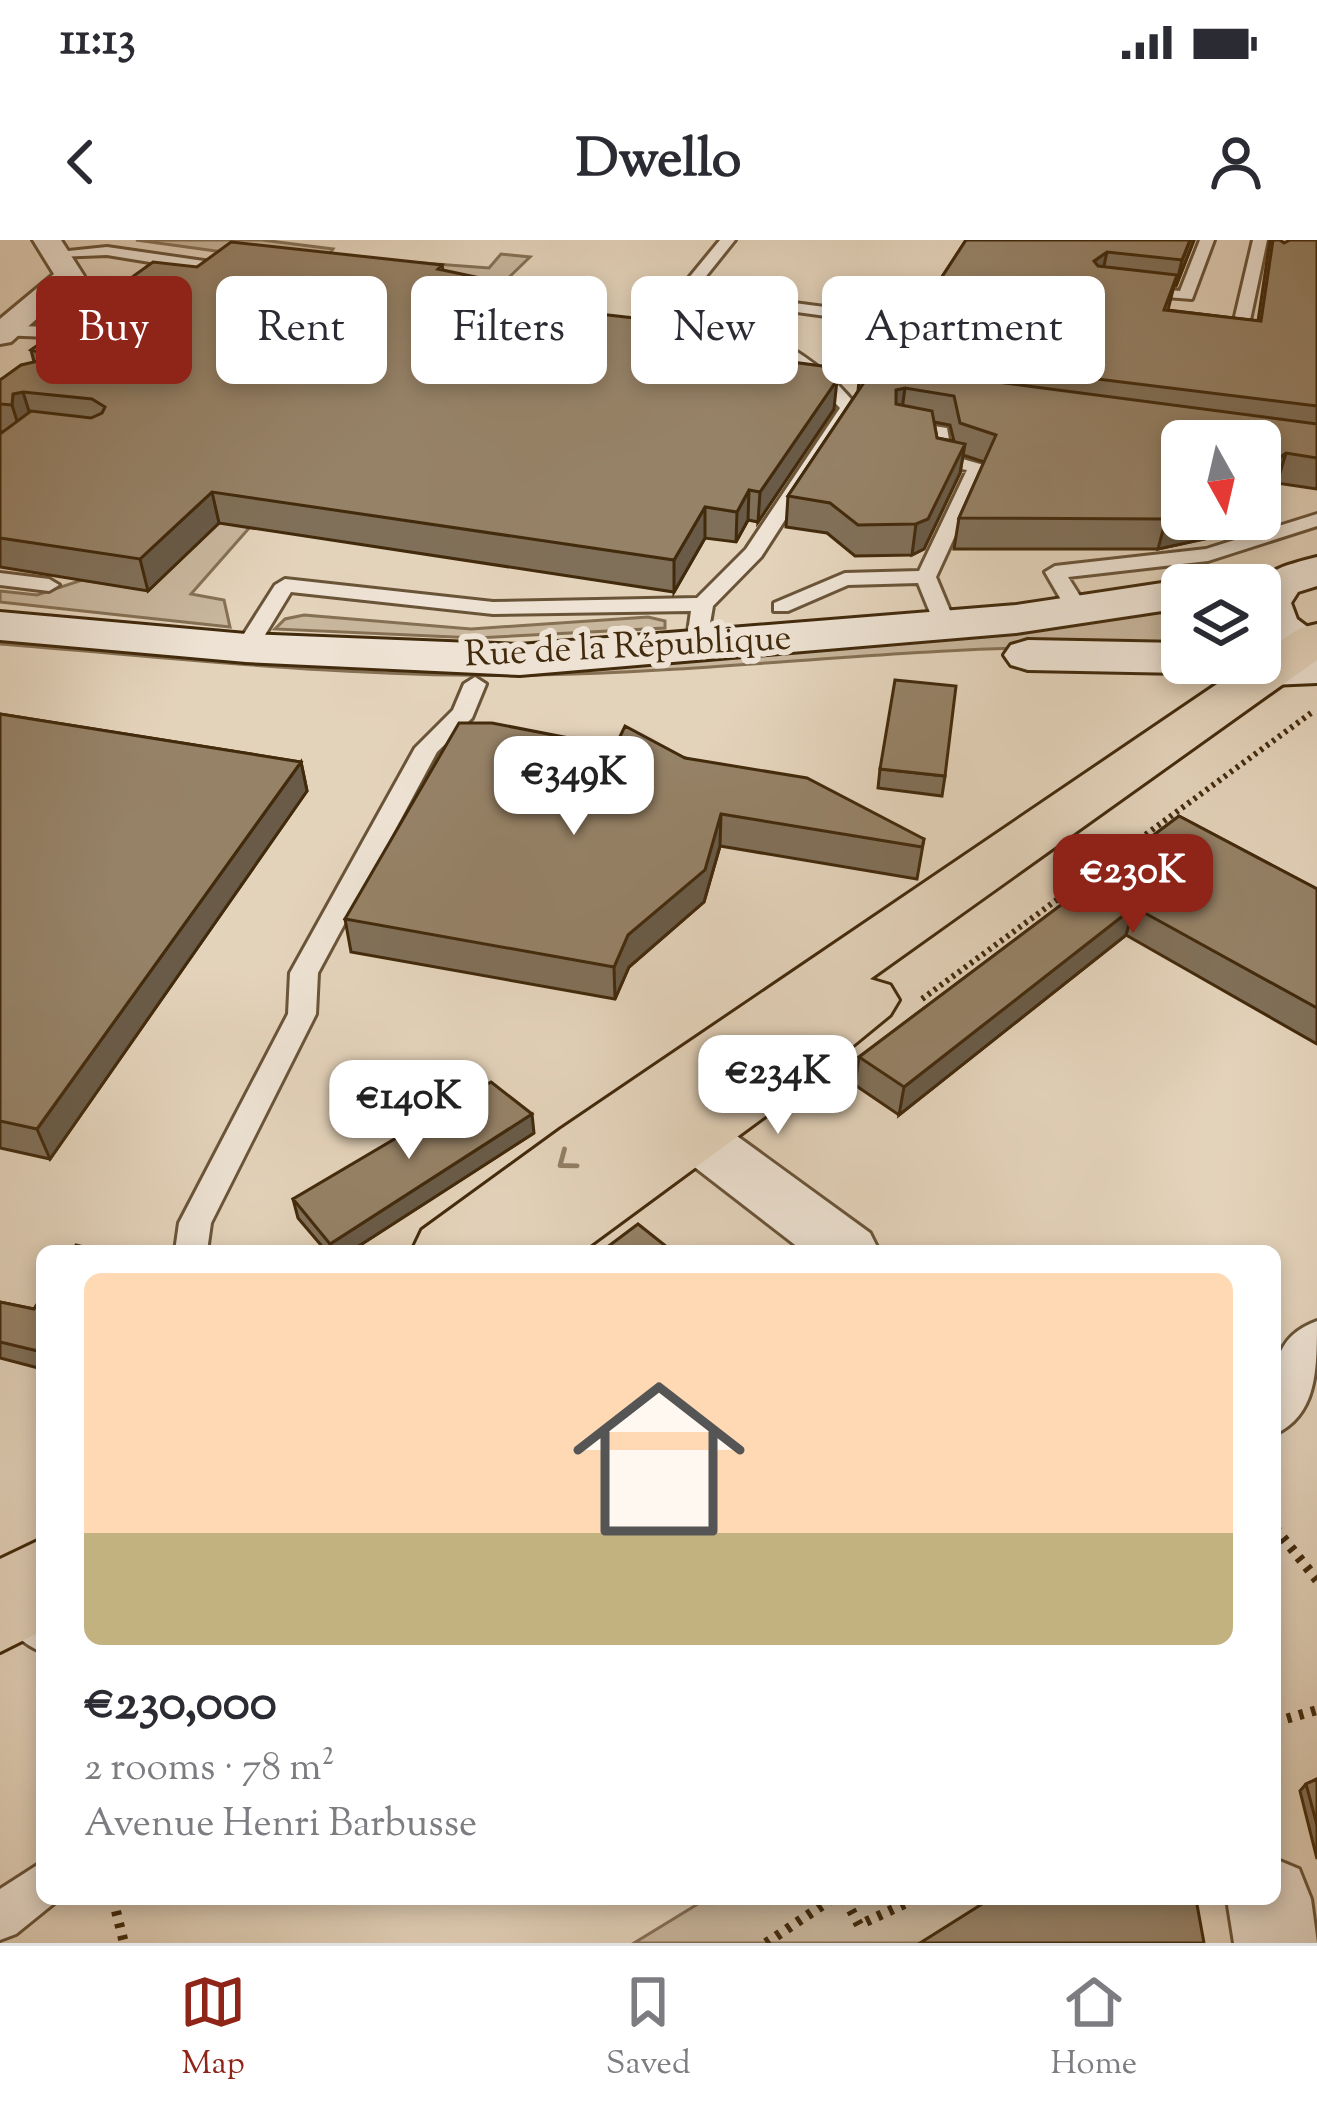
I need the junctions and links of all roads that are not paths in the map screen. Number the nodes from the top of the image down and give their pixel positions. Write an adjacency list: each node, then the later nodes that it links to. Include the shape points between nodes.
1 (728, 240): 13 (lane, via 684,292 887,319 860,367 893,392)
2 (1207, 240): 8 (lane, via 1186,296)
3 (1260, 240): 9 (lane)
4 (52, 247): 5 (lane); 10 (street, via 69,272 65,284)
5 (170, 262): 6 (lane); 7 (lane)
6 (211, 266)
7 (154, 274)
8 (1122, 290)
9 (1241, 325)
10 (2, 332): 11 (lane)
11 (36, 332)
12 (798, 358): 25 (lane, via 849,407)
13 (917, 395)
14 (902, 427): 18 (lane, via 941,433 943,460 978,466)
15 (1317, 520): 23 (lane, via 1208,555 1054,572)
16 (1314, 571): 17 (main road); 30 (main road, via 1281,583 1268,603)
17 (1281, 576)
18 (926, 577): 22 (lane, via 844,579); 26 (lane)
19 (0, 579): 20 (lane)
20 (49, 584)
21 (1161, 598): 23 (main road, Rue de la République)
22 (781, 607)
23 (1079, 612): 26 (main road, Rue de la République)
24 (0, 626): 27 (main road, Rue de la République)
25 (700, 626): 26 (main road, Rue de la République); 27 (main road, Rue de la République, via 520,660); 27 (lane, via 285,585)
26 (945, 626)
27 (247, 648)
28 (0, 654): 31 (main road, Rue de la République)
29 (1161, 657): 31 (main road, Rue de la République, via 1076,652)
30 (1295, 661): 32 (main road, via 944,938)
31 (475, 684): 33 (lane, via 464,712 427,748 304,974 302,1014 195,1223)
32 (671, 1117): 34 (main road, one-way to 34); 35 (main road); 36 (street)
33 (192, 1245)
34 (458, 1245)
35 (534, 1245)
36 (840, 1245)
37 (1317, 1348): 38 (street)
38 (1281, 1397)
39 (36, 1889): 41 (lane)
40 (1270, 1905): 42 (street)
41 (0, 1918)
42 (1277, 1943)

